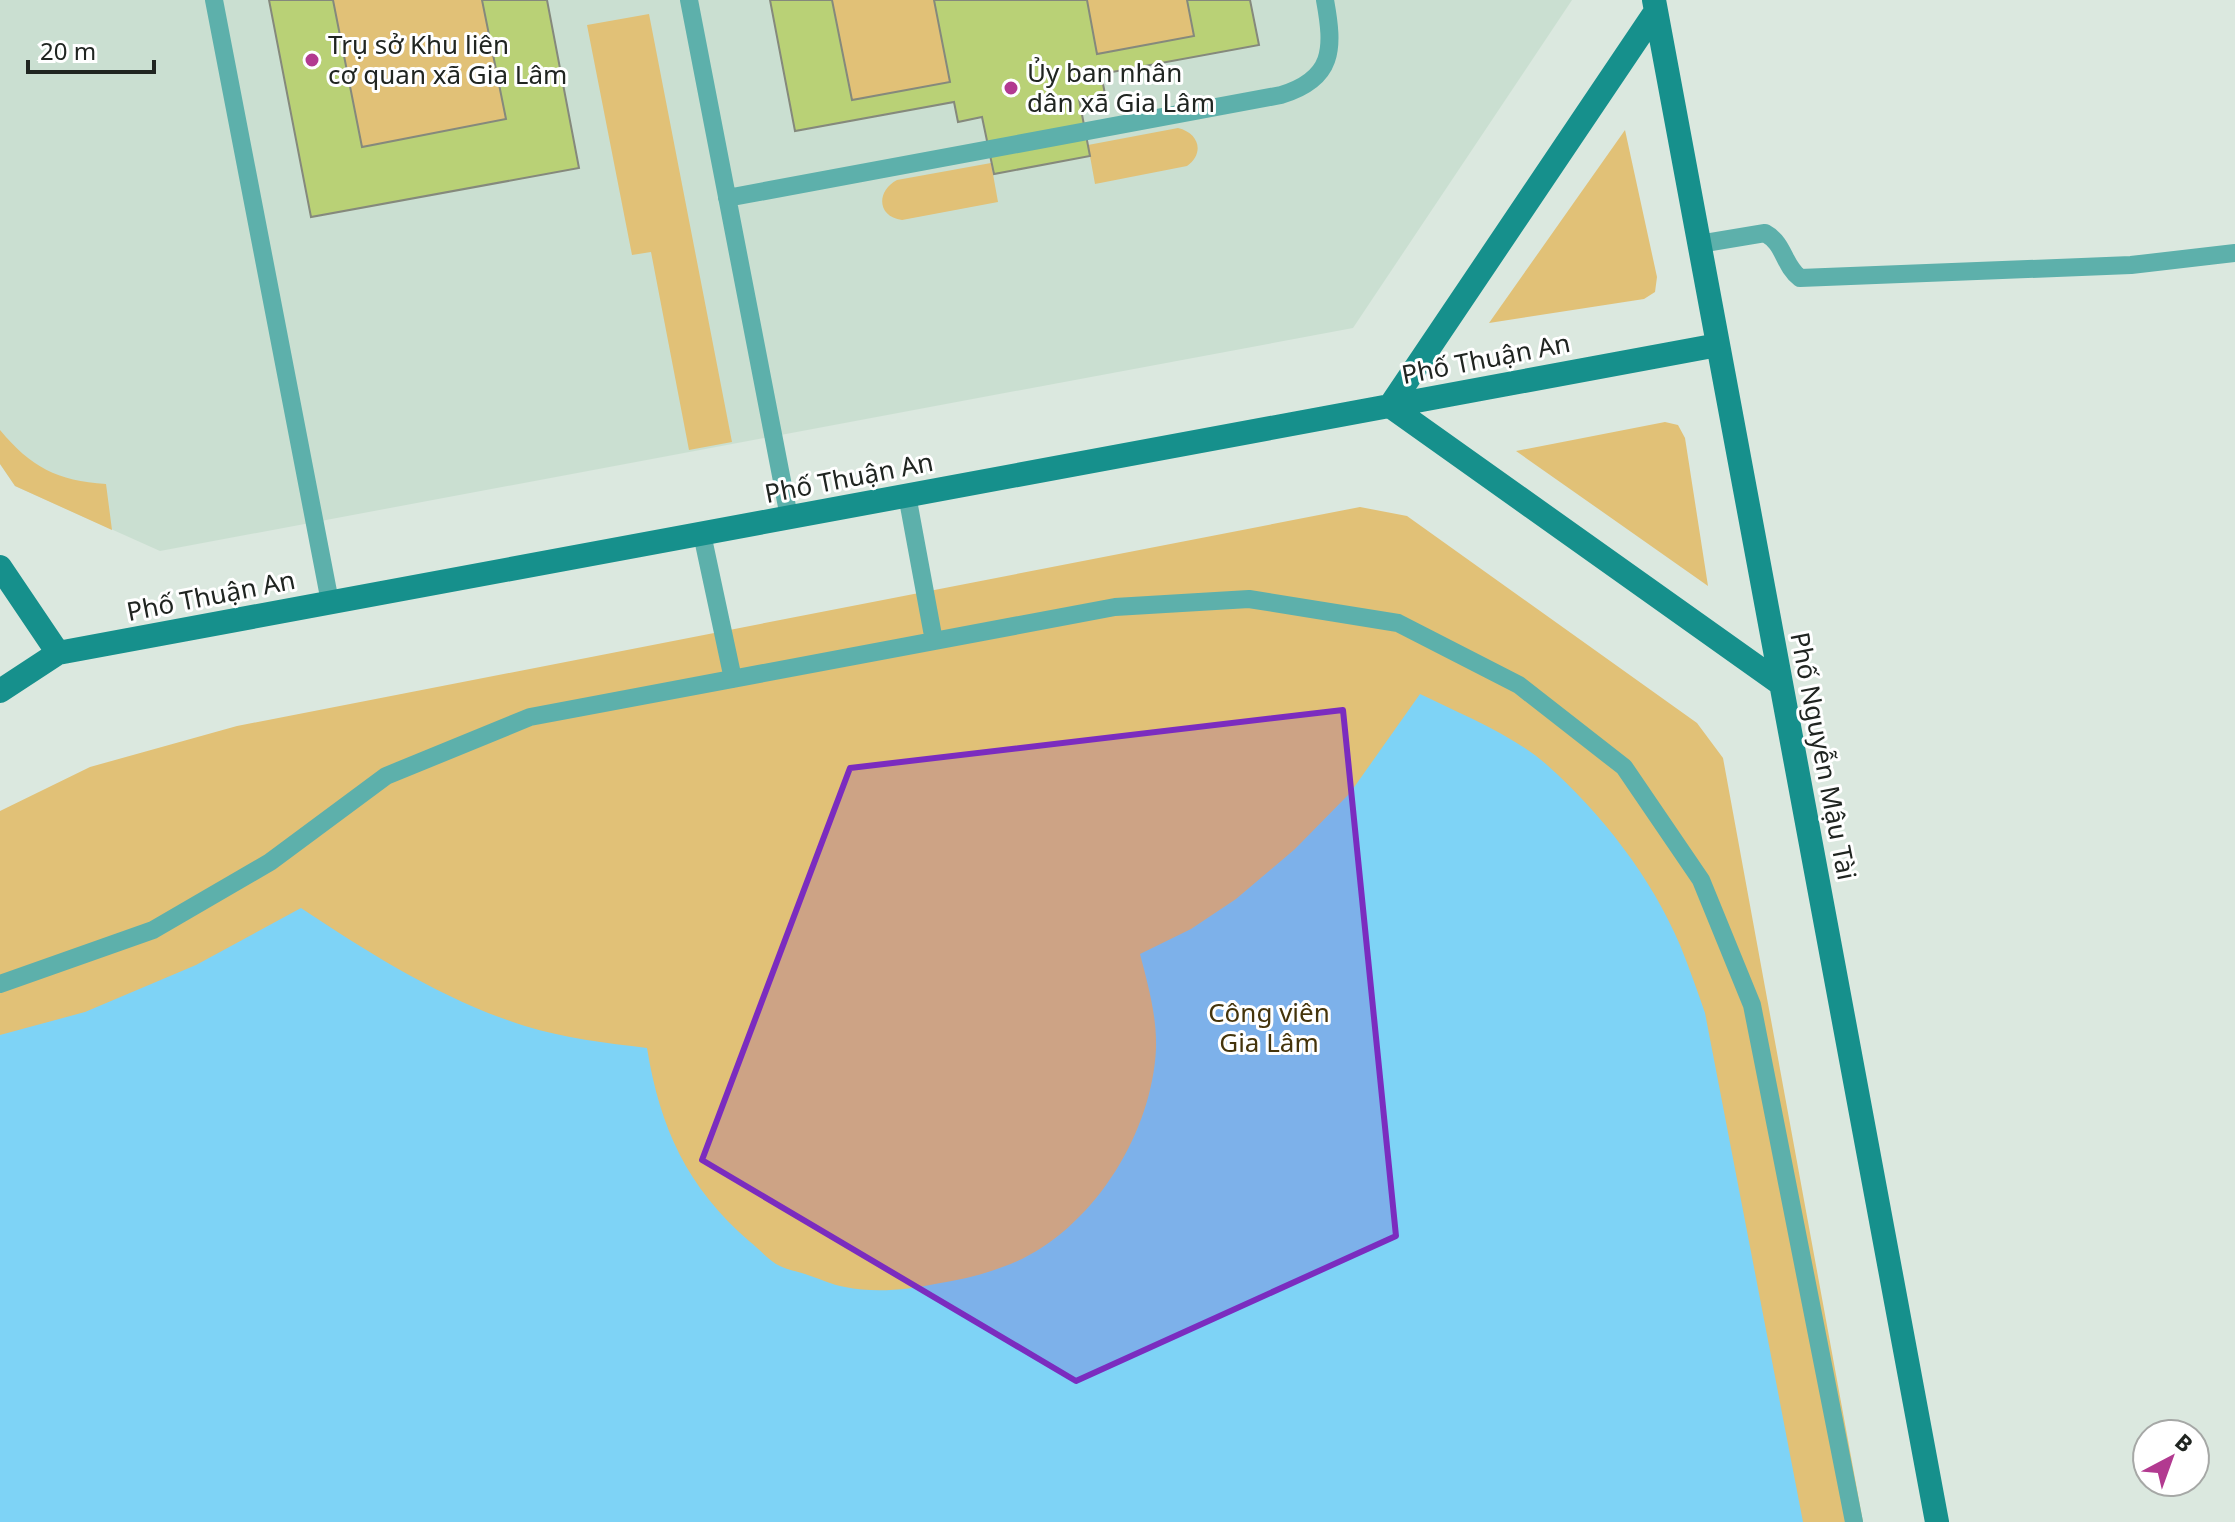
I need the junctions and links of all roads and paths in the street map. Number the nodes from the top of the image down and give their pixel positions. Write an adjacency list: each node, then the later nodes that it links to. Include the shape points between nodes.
1 (214, 0): 14 (lane)
2 (689, 0): 5 (lane)
3 (1325, 0): 5 (lane, via 1331,43 1327,63 1300,90)
4 (1655, 5): 6 (street, Phố Nguyễn Mậu Tài); 9 (street)
5 (727, 198): 11 (lane)
6 (1699, 244): 7 (lane, via 1765,233 1781,246 1787,265 1800,278 2131,265); 8 (street, Phố Nguyễn Mậu Tài)
7 (2235, 253)
8 (1718, 345): 9 (street, Phố Thuận An); 18 (street, Phố Nguyễn Mậu Tài)
9 (1390, 406): 10 (street, Phố Thuận An); 18 (street)
10 (907, 495): 11 (street, Phố Thuận An); 15 (lane)
11 (789, 517): 12 (street, Phố Thuận An)
12 (702, 534): 14 (street, Phố Thuận An); 17 (lane)
13 (0, 567): 16 (street)
14 (330, 602): 16 (street, Phố Thuận An)
15 (934, 641): 17 (lane); 21 (lane, via 1115,607 1249,599 1398,623 1519,685 1624,767 1701,880 1752,1005)
16 (58, 653): 19 (street, Phố Thuận An)
17 (733, 679): 20 (lane, via 530,717 386,776 270,862 153,930)
18 (1781, 684): 22 (street, Phố Nguyễn Mậu Tài)
19 (0, 691)
20 (0, 984)
21 (1854, 1522)
22 (1937, 1522)

